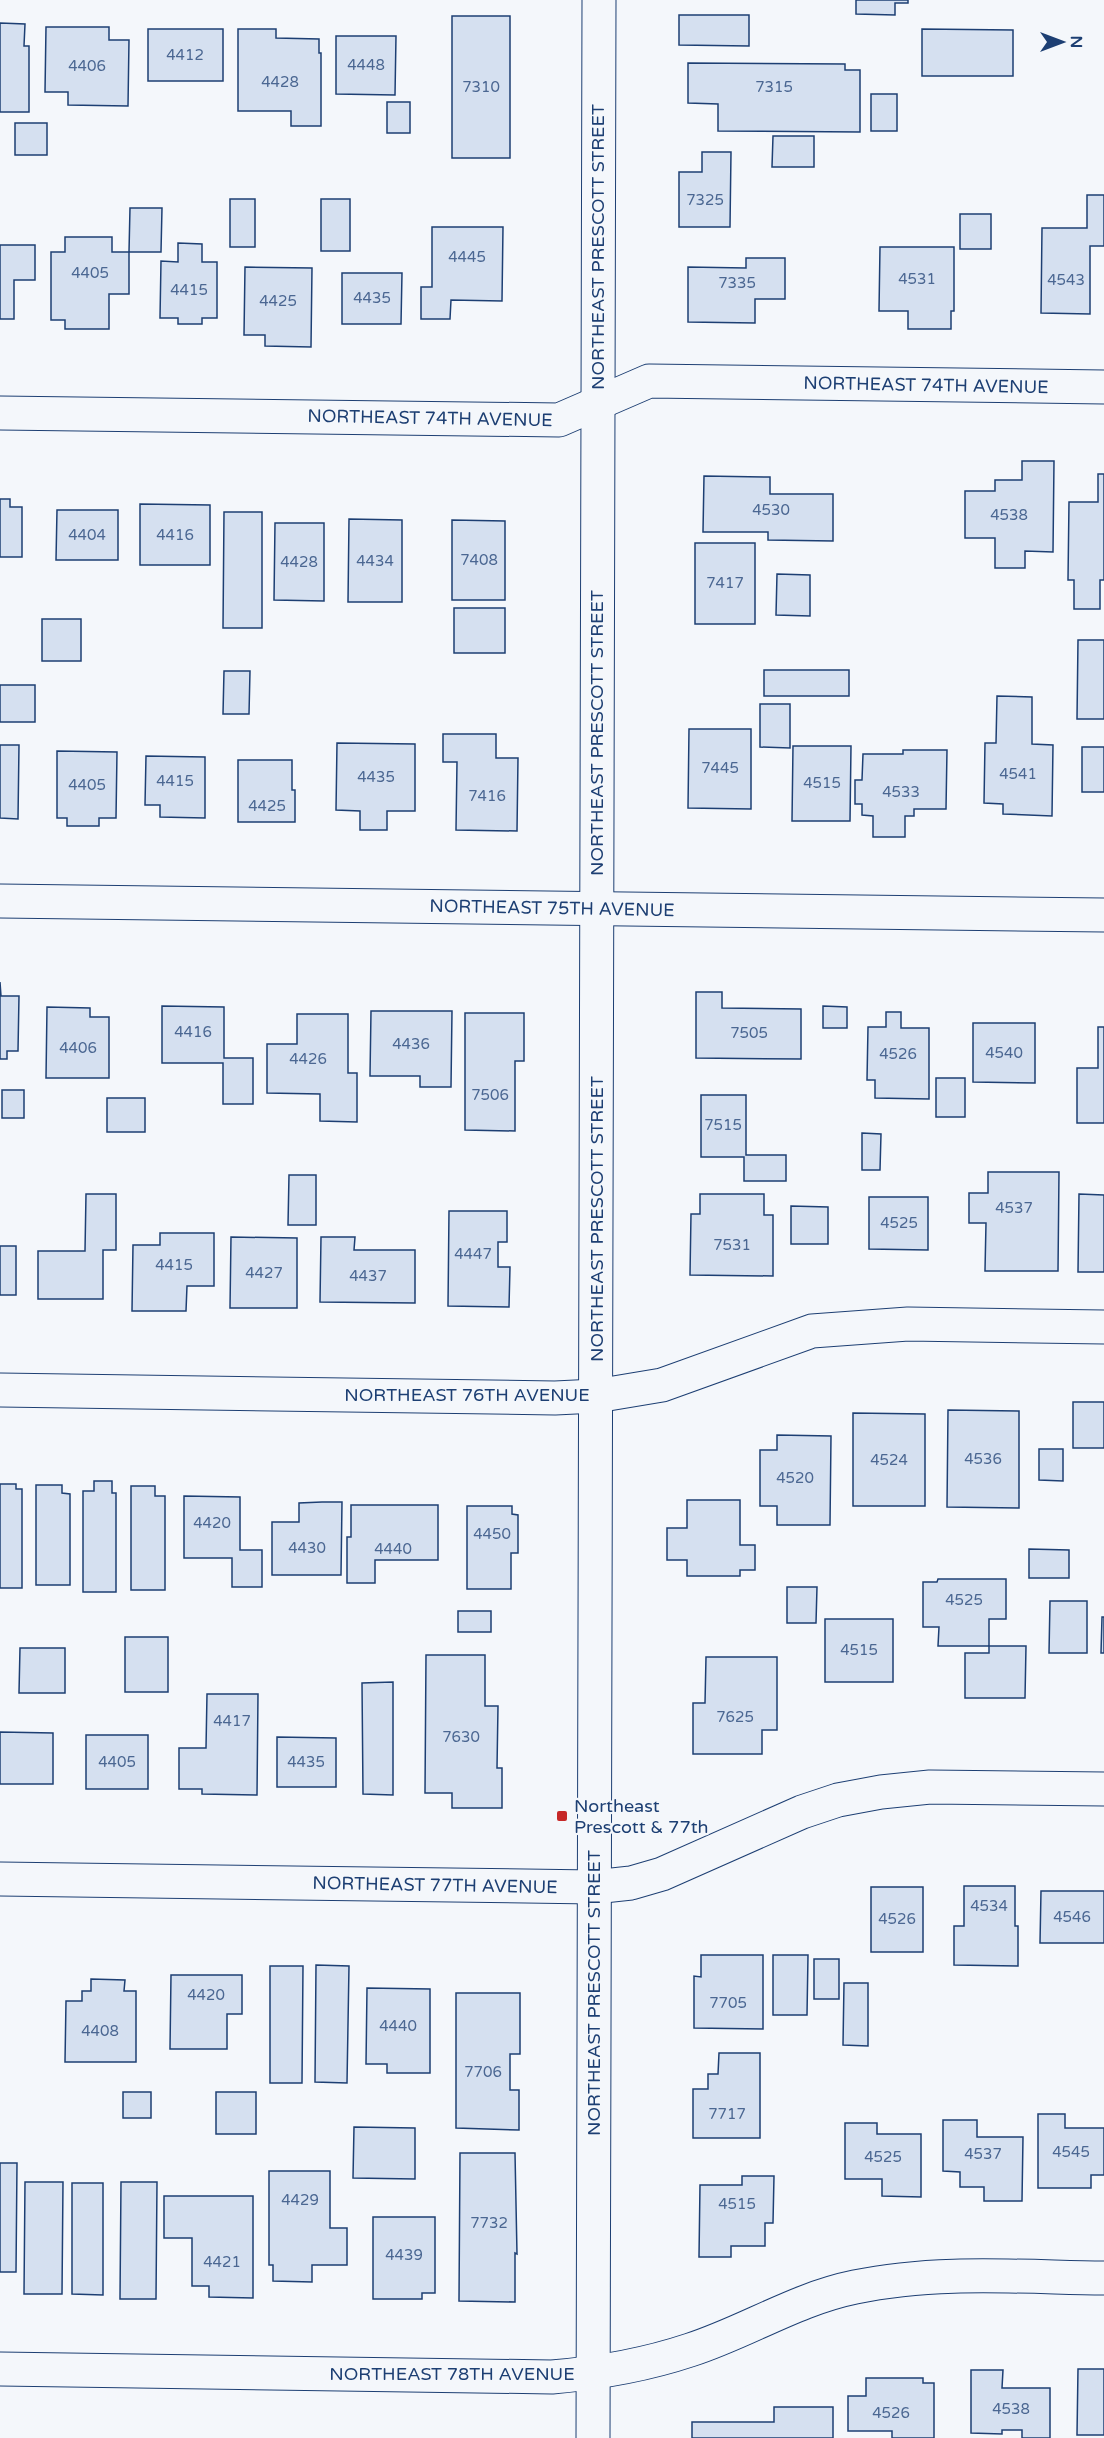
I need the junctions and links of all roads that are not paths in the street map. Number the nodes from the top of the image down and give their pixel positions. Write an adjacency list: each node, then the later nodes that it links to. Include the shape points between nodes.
1 (599, 0): 3 (street, NORTHEAST PRESCOTT STREET)
2 (1104, 387): 3 (street, NORTHEAST 74TH AVENUE, via 649,381)
3 (598, 403): 4 (street, NORTHEAST 74TH AVENUE, via 559,420); 6 (street, NORTHEAST PRESCOTT STREET)
4 (0, 413)
5 (0, 901): 6 (street, NORTHEAST 75TH AVENUE)
6 (597, 909): 7 (street, NORTHEAST 75TH AVENUE); 10 (street, NORTHEAST PRESCOTT STREET)
7 (1104, 915)
8 (1104, 1327): 10 (street, NORTHEAST 76TH AVENUE, via 908,1324 812,1331 662,1385)
9 (0, 1390): 10 (street, NORTHEAST 76TH AVENUE)
10 (596, 1396): 13 (street, NORTHEAST PRESCOTT STREET)
11 (1104, 1789): 13 (street, NORTHEAST 77TH AVENUE, via 930,1787 838,1800 662,1874 631,1883)
12 (0, 1879): 13 (street, NORTHEAST 77TH AVENUE)
13 (594, 1887): 16 (street, NORTHEAST PRESCOTT STREET)
14 (1104, 2278): 16 (street, NORTHEAST 78TH AVENUE, via 961,2276 906,2279 854,2288 798,2304 691,2350)
15 (0, 2369): 16 (street, NORTHEAST 78TH AVENUE, via 552,2377)
16 (594, 2373): 17 (street, NORTHEAST PRESCOTT STREET)
17 (593, 2438)

